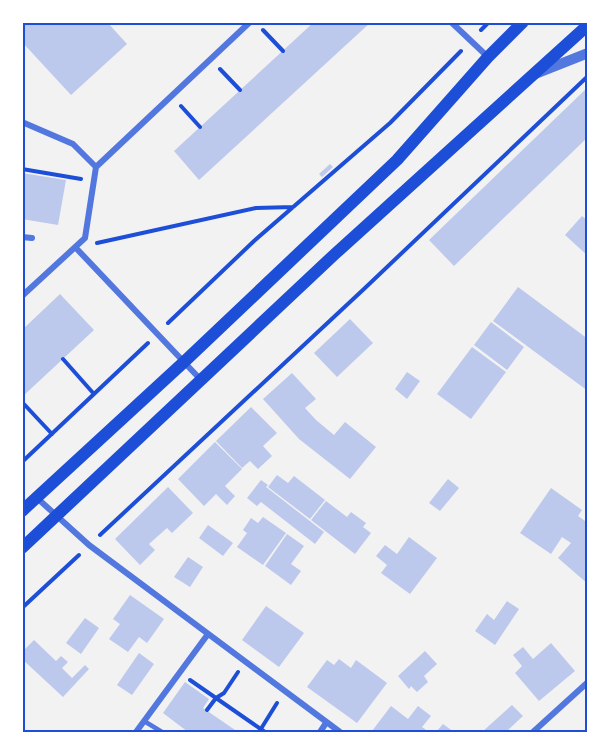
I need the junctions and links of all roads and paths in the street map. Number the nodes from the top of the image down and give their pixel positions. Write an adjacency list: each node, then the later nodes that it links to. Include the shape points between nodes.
1 (250, 22): 18 (street)
2 (452, 22): 7 (street)
3 (489, 22): 7 (path)
4 (523, 22): 10 (main road)
5 (588, 25): 12 (main road)
6 (262, 30): 8 (path)
7 (471, 41): 10 (street); 21 (path, via 390,123)
8 (283, 51)
9 (588, 53): 12 (street)
10 (488, 57): 28 (main road, via 397,160)
11 (220, 69): 14 (path)
12 (532, 75): 29 (main road)
13 (588, 76): 37 (path)
14 (240, 90)
15 (181, 106): 17 (path)
16 (22, 122): 18 (street, via 73,144)
17 (200, 127)
18 (96, 167): 20 (street)
19 (22, 169): 20 (path)
20 (94, 181): 24 (street, via 85,238)
21 (294, 207): 24 (path, via 256,208); 26 (path)
22 (22, 237): 23 (street)
23 (32, 238)
24 (76, 248): 25 (street); 26 (street)
25 (22, 296)
26 (158, 333): 28 (street); 30 (path)
27 (63, 359): 30 (path)
28 (184, 362): 29 (street); 34 (main road)
29 (201, 380): 36 (main road)
30 (94, 394): 32 (path)
31 (22, 402): 32 (path)
32 (52, 434): 33 (path)
33 (22, 462)
34 (37, 498): 35 (main road); 36 (street)
35 (22, 511)
36 (57, 516): 37 (street); 38 (main road)
37 (89, 545): 39 (path); 40 (street)
38 (22, 548)
39 (22, 608)
40 (208, 634): 41 (street); 42 (street)
41 (245, 663): 44 (street); 45 (path)
42 (179, 673): 45 (path); 47 (street)
43 (588, 682): 54 (street)
44 (284, 692): 48 (street); 49 (path)
45 (216, 698): 46 (path); 49 (path)
46 (207, 710)
47 (144, 721): 50 (street); 51 (lane)
48 (326, 723): 52 (street); 53 (street)
49 (262, 731)
50 (136, 732)
51 (162, 732)
52 (320, 732)
53 (340, 732)
54 (532, 732)

